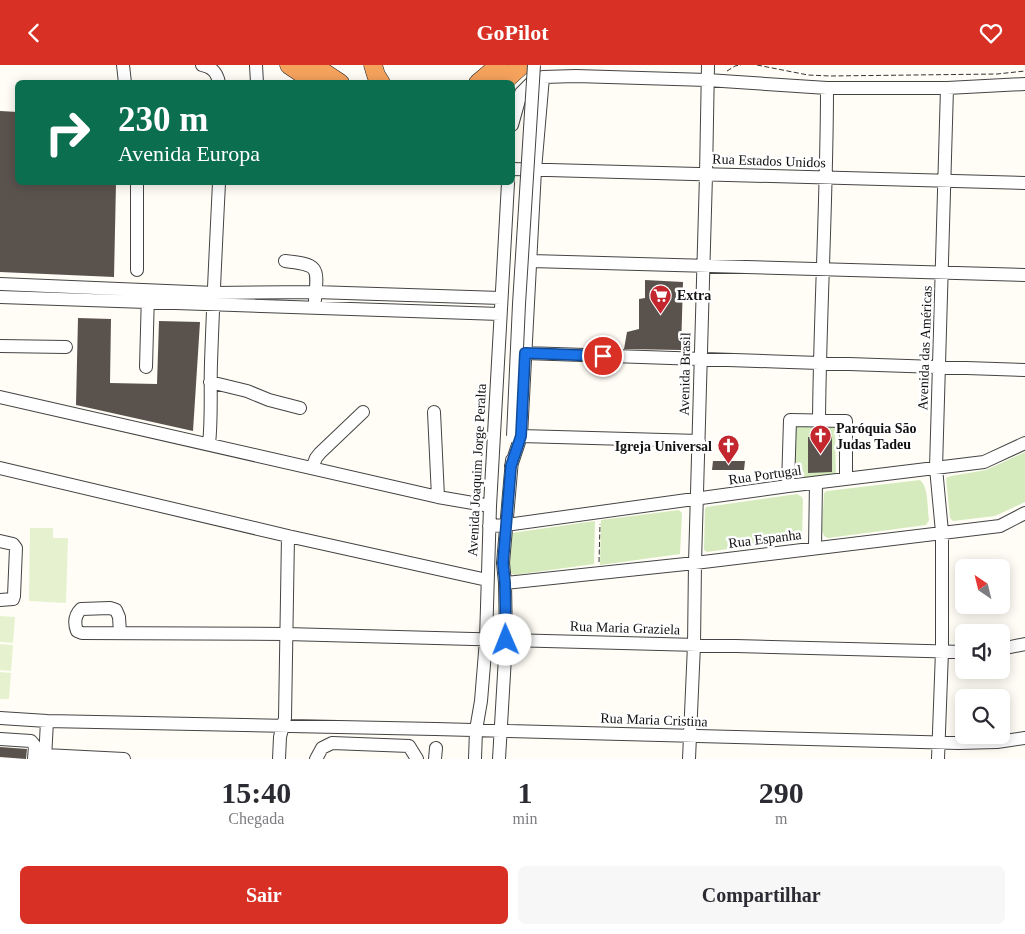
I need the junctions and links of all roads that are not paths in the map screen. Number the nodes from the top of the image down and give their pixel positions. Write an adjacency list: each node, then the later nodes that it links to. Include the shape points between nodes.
1 (123, 65): 13 (street)
2 (202, 65): 11 (street, via 209,67)
3 (256, 65): 14 (street)
4 (289, 65): 10 (highway)
5 (373, 65): 16 (highway)
6 (499, 65): 17 (highway)
7 (522, 65): 18 (highway)
8 (534, 65): 64 (street, bridge, via 519,305)
9 (708, 65): 19 (street, Avenida Brasil)
10 (315, 71): 15 (highway)
11 (216, 77)
12 (542, 77): 19 (street); 23 (street, via 521,93); 25 (street)
13 (124, 80)
14 (257, 80)
15 (334, 80)
16 (379, 80)
17 (482, 80)
18 (505, 80)
19 (707, 80): 21 (street); 26 (street, Avenida Brasil)
20 (1025, 84): 22 (street)
21 (827, 88): 22 (street); 27 (street)
22 (947, 88): 28 (street, Avenida das Américas)
23 (515, 114)
24 (515, 169): 25 (street, Rua Estados Unidos)
25 (535, 170): 26 (street, Rua Estados Unidos); 34 (street)
26 (706, 175): 27 (street, Rua Estados Unidos); 35 (street, Avenida Brasil)
27 (827, 178): 28 (street, Rua Estados Unidos); 37 (street)
28 (945, 181): 29 (street, Rua Estados Unidos); 38 (street, Avenida das Américas)
29 (1025, 183)
30 (137, 185): 36 (street)
31 (220, 185): 45 (street)
32 (508, 185): 46 (street, Avenida Joaquim Jorge Peralta)
33 (285, 261): 41 (street, via 313,266)
34 (531, 261): 35 (street); 52 (street)
35 (703, 266): 37 (street); 53 (street, Avenida Brasil)
36 (137, 270)
37 (823, 270): 38 (street); 54 (street)
38 (942, 273): 39 (street); 56 (street, Avenida das Américas)
39 (1025, 275)
40 (0, 284): 43 (street)
41 (315, 292): 42 (street); 45 (street); 47 (street)
42 (369, 294): 46 (street); 48 (street)
43 (148, 296): 44 (street); 45 (street); 55 (street)
44 (0, 297)
45 (213, 298): 47 (street); 58 (street)
46 (501, 298): 49 (street, Avenida Joaquim Jorge Peralta)
47 (314, 307): 48 (street)
48 (368, 309): 49 (street)
49 (500, 314): 76 (street, Avenida Joaquim Jorge Peralta)
50 (0, 346): 51 (street)
51 (66, 347)
52 (525, 353): 53 (street); 64 (street)
53 (701, 360): 54 (street); 65 (street, Avenida Brasil)
54 (820, 362): 56 (street); 63 (street)
55 (146, 367)
56 (940, 367): 57 (street); 70 (street, Avenida das Américas)
57 (1025, 370)
58 (210, 381): 60 (street); 67 (street)
59 (0, 397): 67 (street)
60 (300, 408)
61 (363, 412): 69 (street, via 320,453)
62 (434, 412): 74 (street)
63 (819, 420): 71 (street, via 846,421); 73 (street, via 790,420)
64 (517, 436): 65 (street); 78 (street)
65 (699, 441): 75 (street, Avenida Brasil)
66 (1025, 443): 70 (street, Rua Portugal, via 984,462)
67 (209, 444): 69 (street)
68 (0, 468): 81 (street)
69 (312, 468): 74 (street)
70 (936, 468): 71 (street, Rua Portugal); 80 (street, Avenida das Américas)
71 (846, 479): 72 (street, Rua Portugal)
72 (816, 483): 73 (street, Rua Portugal); 83 (street)
73 (788, 486): 75 (street, Rua Portugal)
74 (438, 497): 76 (street)
75 (697, 499): 78 (street, Rua Portugal); 84 (street, Avenida Brasil)
76 (490, 505): 79 (street, Avenida Joaquim Jorge Peralta)
77 (1025, 513): 80 (street, Rua Espanha, via 1000,526)
78 (506, 525): 79 (street, Rua Portugal); 86 (street)
79 (489, 526): 85 (street, Avenida Joaquim Jorge Peralta)
80 (942, 532): 83 (street, Rua Espanha); 95 (street, Avenida das Américas)
81 (288, 536): 85 (street); 89 (street)
82 (0, 541): 87 (street, via 13,544 16,549 14,596 13,599)
83 (815, 547): 84 (street, Rua Espanha)
84 (695, 563): 86 (street, Rua Espanha); 93 (street, Avenida Brasil)
85 (487, 580): 90 (street, Avenida Joaquim Jorge Peralta)
86 (505, 583): 91 (street)
87 (0, 600)
88 (120, 633): 89 (street, Rua Maria Graziela)
89 (286, 634): 90 (street, Rua Maria Graziela); 99 (street)
90 (486, 640): 91 (street, Rua Maria Graziela); 100 (street, Avenida Joaquim Jorge Peralta)
91 (506, 640): 93 (street, Rua Maria Graziela); 101 (street)
92 (1025, 644): 94 (street)
93 (694, 645): 95 (street, Rua Maria Graziela); 102 (street, Avenida Brasil)
94 (1010, 647)
95 (942, 651): 96 (street, Rua Maria Graziela); 105 (street, Avenida das Américas)
96 (955, 652)
97 (0, 718): 98 (street, Rua Maria Cristina)
98 (47, 721): 99 (street, Rua Maria Cristina); 106 (street)
99 (283, 726): 100 (street, Rua Maria Cristina); 109 (street)
100 (476, 730): 101 (street, Rua Maria Cristina); 112 (street, Avenida Joaquim Jorge Peralta)
101 (501, 731): 102 (street, Rua Maria Cristina); 113 (street)
102 (689, 737): 105 (street, Rua Maria Cristina); 114 (street, Avenida Brasil)
103 (1025, 738): 105 (street, Rua Maria Cristina, via 997,742)
104 (0, 739): 106 (street, via 31,741)
105 (938, 742): 115 (street, Avenida das Américas)
106 (41, 758): 107 (street)
107 (109, 759): 108 (street)
108 (124, 759)
109 (279, 759)
110 (316, 759): 111 (street, via 322,749 332,743 409,746)
111 (417, 759)
112 (475, 759)
113 (499, 759)
114 (689, 759)
115 (938, 759)

